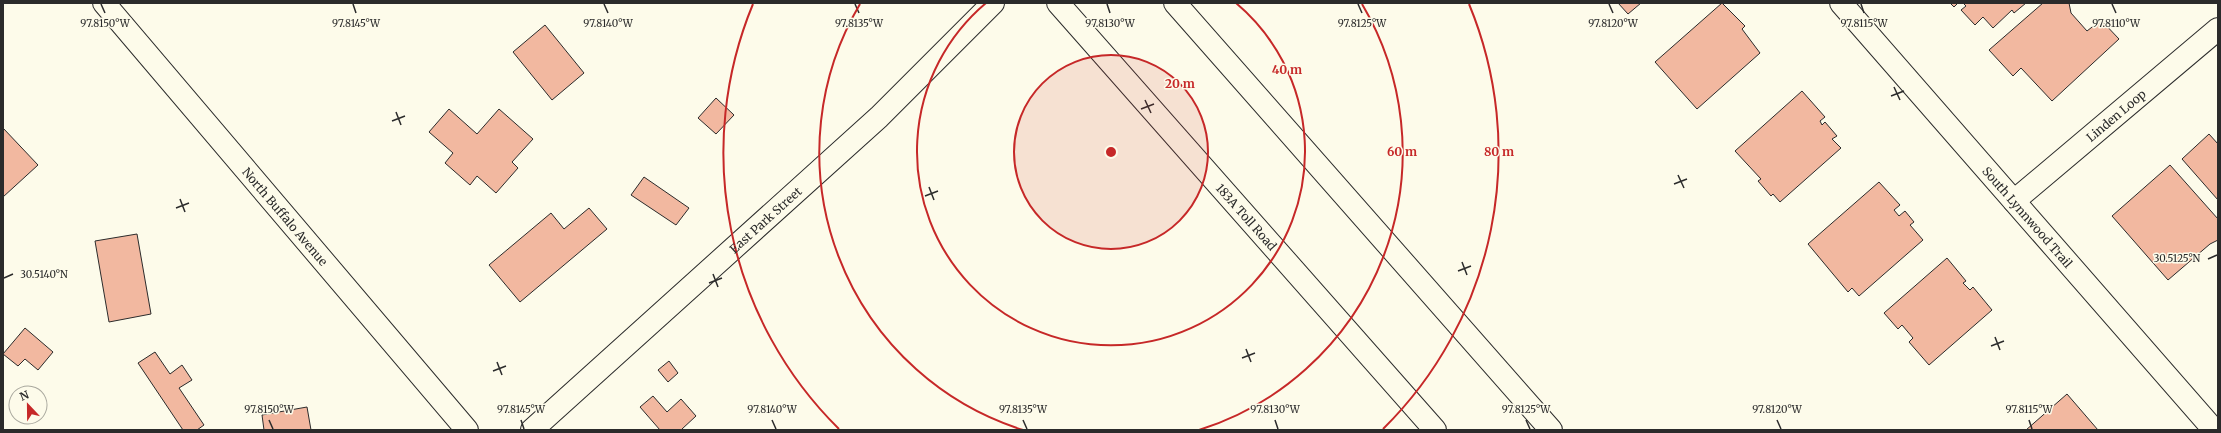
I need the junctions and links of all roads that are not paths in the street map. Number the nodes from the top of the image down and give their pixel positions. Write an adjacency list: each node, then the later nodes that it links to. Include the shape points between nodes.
1 (104, 3): 8 (main road, North Buffalo Avenue)
2 (993, 3): 9 (main road, East Park Street, via 879,117)
3 (1058, 3): 10 (main road, 183A Toll Road)
4 (1175, 3): 11 (main road)
5 (1841, 3): 7 (main road, South Lynnwood Trail)
6 (2218, 29): 7 (main road, Linden Loop)
7 (2014, 201): 12 (main road, South Lynnwood Trail)
8 (467, 430)
9 (532, 430)
10 (1435, 430)
11 (1551, 430)
12 (2214, 430)

